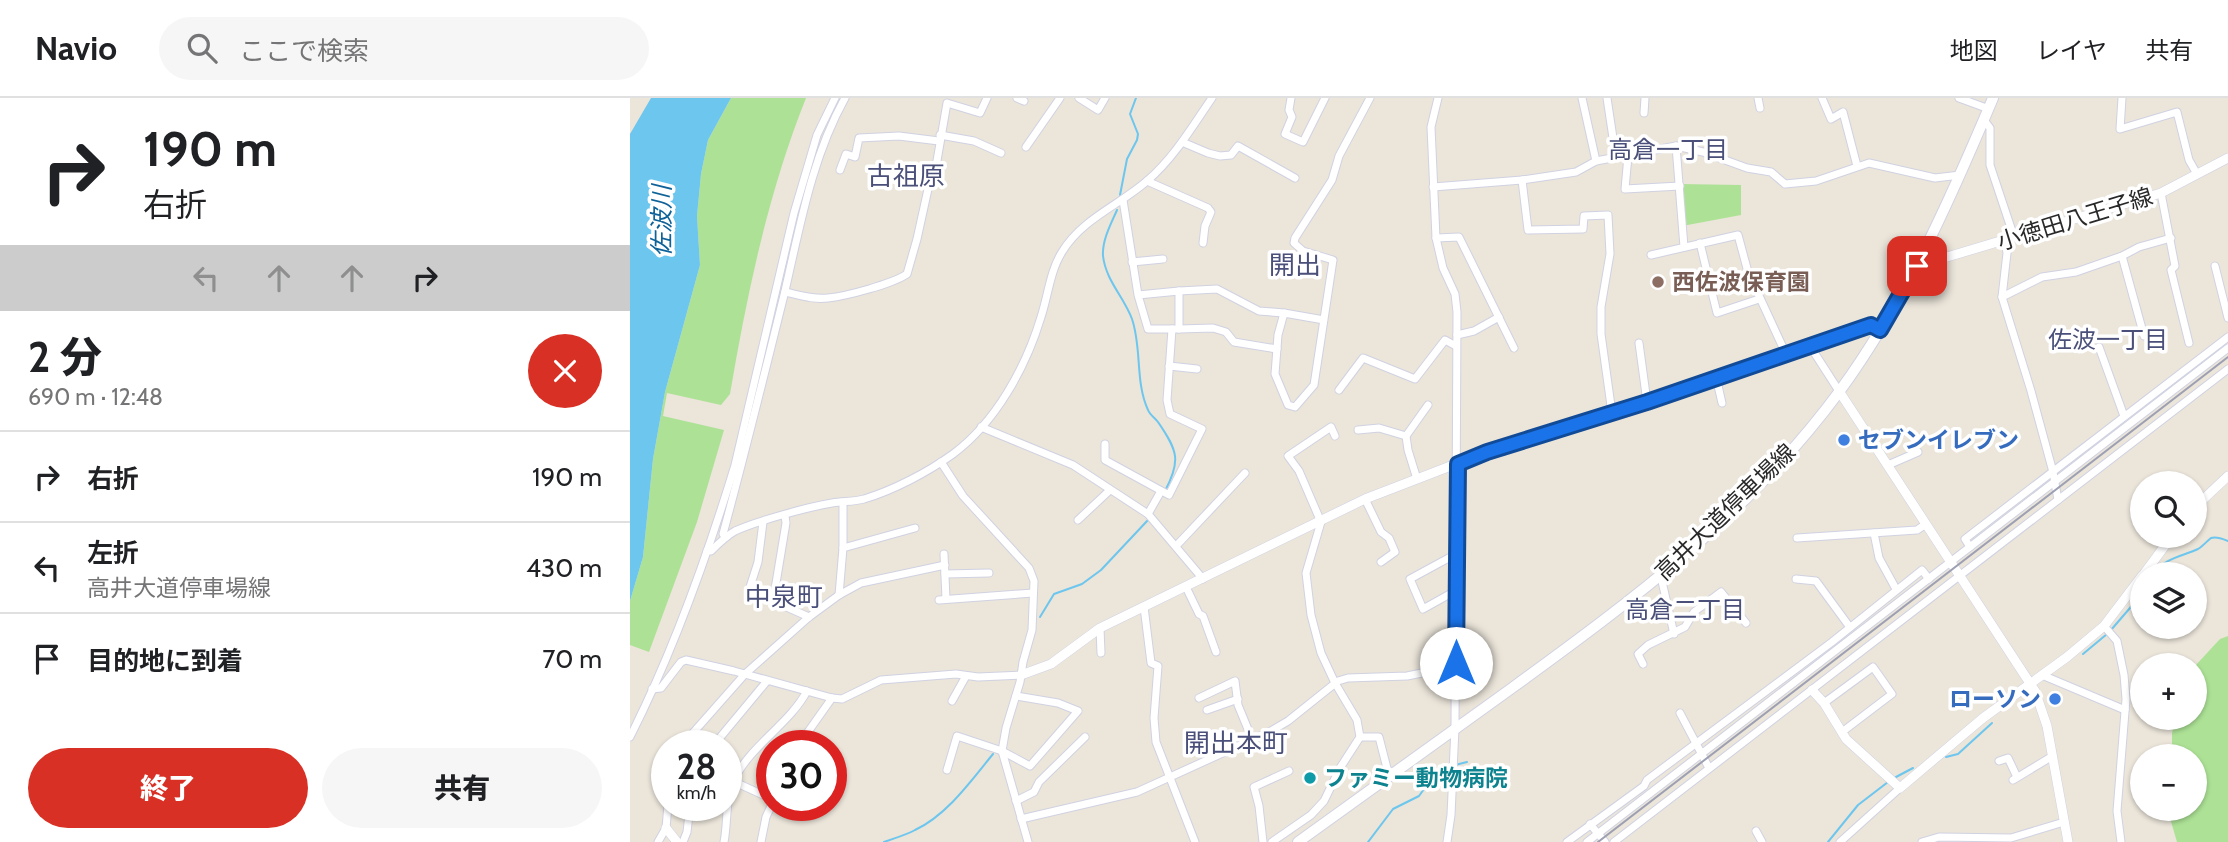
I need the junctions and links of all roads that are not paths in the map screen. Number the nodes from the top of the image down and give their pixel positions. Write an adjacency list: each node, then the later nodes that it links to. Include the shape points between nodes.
1 (835, 98): 127 (street, via 817,135 794,213 735,464)
2 (845, 98): 58 (street, via 811,187)
3 (987, 98): 23 (street, via 980,113 947,103)
4 (1060, 98): 26 (street)
5 (1079, 98): 6 (street, via 1098,110)
6 (1105, 98)
7 (1212, 98): 24 (street)
8 (1291, 98): 9 (street, via 1292,117 1285,134 1303,142)
9 (1325, 98)
10 (1370, 98): 65 (street, via 1339,156 1332,180 1295,238 1303,251 1332,260)
11 (1438, 98): 42 (street, via 1431,127)
12 (1582, 98): 31 (street)
13 (1607, 98): 29 (street)
14 (1645, 98): 21 (street)
15 (1758, 98): 20 (street)
16 (1822, 98): 32 (street, via 1831,119 1843,112)
17 (1959, 98): 22 (street)
18 (1993, 98): 22 (main road, 高井大道停車場線)
19 (2122, 98): 35 (street, via 2120,129 2177,112)
20 (1760, 108)
21 (1644, 113)
22 (1986, 115): 36 (main road, 高井大道停車場線); 46 (street, via 1990,165)
23 (940, 138): 27 (street, via 974,141); 33 (street, via 859,138 855,157 846,154); 38 (street)
24 (1182, 142): 37 (street, via 1220,156 1231,155 1238,146); 40 (street)
25 (1676, 146): 28 (street); 32 (street, via 1772,172 1784,184 1834,177); 41 (street)
26 (1026, 147)
27 (1001, 153)
28 (1628, 156): 29 (street); 41 (street, via 1625,189)
29 (1616, 158): 31 (street)
30 (2228, 159): 35 (street, 小徳田八王子線)
31 (1596, 161): 39 (street, via 1576,172)
32 (1857, 166): 36 (street, via 1869,163 1935,178)
33 (839, 170)
34 (875, 174): 38 (street)
35 (2197, 174): 43 (street, 小徳田八王子線)
36 (1960, 175): 55 (main road, 高井大道停車場線)
37 (1294, 178)
38 (930, 180): 58 (street, via 907,274 828,298)
39 (1522, 180): 42 (street); 92 (street, via 1528,230 1583,229 1584,216 1608,215 1610,254 1601,334)
40 (1147, 181): 44 (street); 48 (street, via 1208,208 1211,212)
41 (1680, 186): 50 (street)
42 (1433, 187): 45 (street)
43 (2161, 193): 46 (street, 小徳田八王子線); 47 (street)
44 (1123, 200): 54 (street); 94 (street, via 1081,228 1062,252 1035,338 1003,398)
45 (1436, 238): 63 (street, via 1459,237); 68 (street, via 1455,294)
46 (2010, 238): 55 (street, 小徳田八王子線); 60 (street)
47 (2171, 238): 52 (street); 72 (street, via 2175,266 2171,270)
48 (1203, 243)
49 (1700, 243): 50 (street); 61 (street, via 1738,235); 61 (street, via 1717,313)
50 (1684, 247): 51 (street)
51 (1651, 255)
52 (2123, 256): 60 (street, via 2076,272 2042,277); 69 (street)
53 (1163, 258): 54 (street)
54 (1132, 262): 59 (street)
55 (1917, 266): 67 (main road, 高井大道停車場線)
56 (2215, 266): 64 (street)
57 (1179, 291): 59 (street); 62 (street, via 1217,289 1259,311); 66 (street)
58 (785, 292): 122 (street, via 723,534)
59 (1138, 295): 66 (street, via 1148,329)
60 (2002, 296): 103 (street)
61 (1759, 299): 79 (street)
62 (1284, 313): 65 (street); 78 (street)
63 (1499, 317): 68 (street); 76 (street)
64 (2228, 318)
65 (1324, 320): 78 (street, via 1314,385 1295,407 1288,405 1275,374)
66 (1175, 329): 78 (street, via 1213,328 1226,332 1234,342); 80 (street)
67 (1880, 330): 74 (street, via 1871,325); 86 (main road, 高井大道停車場線)
68 (1457, 335): 73 (street)
69 (2144, 336)
70 (2228, 337): 84 (street)
71 (1639, 343): 88 (street)
72 (2189, 344)
73 (1457, 346): 85 (street, via 1445,340 1415,379 1363,358); 101 (street)
74 (1810, 346): 79 (street); 86 (street)
75 (2099, 347): 93 (street)
76 (1514, 348)
77 (2228, 348): 87 (street)
78 (1277, 349)
79 (1786, 354): 83 (street)
80 (1169, 366): 81 (street); 109 (street, via 1170,414 1202,429 1169,495)
81 (1197, 369)
82 (2228, 369): 91 (street)
83 (1717, 377): 88 (street); 89 (street)
84 (2165, 385): 87 (street); 93 (street)
85 (1339, 390)
86 (1839, 391): 102 (street); 136 (main road, 高井大道停車場線, via 1758,487)
87 (2171, 392): 91 (street); 107 (street)
88 (1647, 402): 92 (street)
89 (1722, 403)
90 (1428, 405): 97 (street)
91 (2182, 405): 112 (street)
92 (1612, 413): 101 (street)
93 (2124, 416): 103 (street)
94 (981, 426): 100 (street); 108 (street, via 1073,465)
95 (1358, 430): 97 (street, via 1379,428)
96 (1335, 436): 118 (street, via 1331,427 1288,456 1304,480)
97 (1406, 436): 106 (street)
98 (1105, 444): 109 (street, via 1105,460)
99 (1918, 452): 102 (street)
100 (941, 462): 113 (street, via 894,487); 145 (street, via 963,496 1029,568)
101 (1458, 464): 106 (street); 129 (street)
102 (1888, 465): 119 (street)
103 (2053, 472): 107 (street); 125 (street, via 1965,539)
104 (1245, 473): 124 (street)
105 (2228, 476): 110 (street)
106 (1417, 479): 111 (street)
107 (2055, 482): 112 (street); 125 (street)
108 (1110, 490): 114 (street); 116 (street)
109 (1161, 491): 114 (street)
110 (2207, 496)
111 (1365, 499): 118 (street); 130 (street, via 1395,552)
112 (2058, 500): 135 (street)
113 (843, 503): 115 (street); 126 (street)
114 (1148, 514): 124 (street)
115 (785, 516): 117 (street); 148 (street, via 773,601)
116 (1078, 520)
117 (763, 522): 122 (street); 142 (street)
118 (1321, 522): 137 (street); 164 (street, via 1306,583 1321,653)
119 (1926, 524): 121 (street, via 1917,530); 131 (street)
120 (915, 528): 126 (street)
121 (1874, 533): 123 (street); 141 (street, via 1879,558)
122 (726, 537): 127 (street)
123 (1797, 538)
124 (1177, 545): 137 (street)
125 (1970, 547): 131 (street)
126 (843, 548): 146 (street)
127 (707, 551): 165 (street)
128 (944, 554): 132 (street)
129 (1456, 554): 143 (street); 143 (street, via 1410,579 1423,609)
130 (1381, 562)
131 (1950, 562): 135 (street); 139 (street)
132 (945, 565): 134 (street); 146 (street, via 861,583)
133 (984, 570): 134 (street)
134 (945, 574): 145 (street, via 943,599)
135 (1959, 576): 163 (street); 166 (street)
136 (1661, 577): 153 (street); 177 (main road, 高井大道停車場線)
137 (1203, 579): 140 (street)
138 (1796, 579): 150 (street, via 1816,581)
139 (1929, 579): 141 (street, via 1922,570); 188 (street)
140 (1186, 587): 147 (street); 154 (street)
141 (1896, 589): 150 (street)
142 (749, 590)
143 (1457, 590): 162 (street)
144 (2130, 592): 151 (street)
145 (1033, 593): 158 (street, via 1032,630)
146 (839, 595): 148 (street)
147 (1144, 607): 152 (street); 196 (street, via 1151,663 1158,666 1156,742)
148 (809, 617): 157 (street)
149 (1746, 623): 153 (street, via 1721,592)
150 (1849, 626): 186 (street)
151 (2104, 626): 159 (street); 175 (street, via 2117,641)
152 (1100, 628): 155 (street); 158 (street, via 1051,664)
153 (1674, 634): 156 (street, via 1638,654)
154 (1216, 652)
155 (1101, 653)
156 (1643, 664)
157 (745, 674): 161 (street); 165 (street, via 686,660 661,688); 178 (street)
158 (1021, 675): 160 (street); 168 (street)
159 (2042, 675): 163 (street); 175 (street)
160 (966, 676): 169 (street, via 881,680 842,699); 172 (street)
161 (767, 681): 167 (street); 179 (street)
162 (1456, 681): 164 (street, via 1437,670); 177 (street)
163 (2030, 682): 189 (street, via 2041,704); 197 (street)
164 (1335, 683): 184 (street, via 1357,720); 185 (street, via 1287,721)
165 (652, 689): 182 (street)
166 (1812, 690): 173 (street); 192 (street)
167 (807, 691): 169 (street); 191 (street)
168 (1016, 696): 187 (street); 187 (street, via 1078,710 1030,766)
169 (832, 698): 180 (street)
170 (1199, 698): 171 (street, via 1235,681)
171 (1238, 699): 174 (street); 185 (street)
172 (952, 701)
173 (1824, 703): 181 (street); 181 (street, via 1873,667 1892,694)
174 (1207, 710)
175 (2125, 710): 231 (street, via 2117,811)
176 (1680, 713): 186 (street)
177 (1455, 728): 195 (main road, 高井大道停車場線); 222 (street)
178 (696, 730)
179 (726, 730)
180 (809, 730)
181 (1842, 732): 197 (street)
182 (630, 737)
183 (1085, 737): 198 (street, via 1034,792)
184 (1360, 737): 195 (street, via 1379,737); 199 (street)
185 (1252, 739): 196 (street)
186 (1698, 743): 188 (street); 207 (street)
187 (1002, 751): 193 (street, via 957,736); 198 (street)
188 (1701, 754): 192 (street); 210 (street)
189 (2051, 757): 190 (street, via 2015,779 2008,758); 205 (street)
190 (1999, 761)
191 (742, 766)
192 (1709, 768): 226 (street)
193 (947, 770)
194 (1289, 771): 219 (street, via 1254,787)
195 (1389, 776): 206 (main road, 高井大道停車場線)
196 (1171, 777): 200 (street, via 1137,792); 218 (street)
197 (1894, 783): 228 (street)
198 (1016, 801): 200 (street)
199 (1314, 812): 206 (street); 220 (street)
200 (1021, 819): 217 (street)
201 (667, 821): 208 (street)
202 (688, 821): 214 (street)
203 (726, 821): 215 (street)
204 (767, 821): 216 (street)
205 (2064, 822): 211 (street); 230 (street)
206 (1324, 823): 221 (main road, 高井大道停車場線)
207 (1590, 824): 210 (street); 223 (street)
208 (666, 828): 212 (street); 213 (street)
209 (1756, 831): 227 (street)
210 (1598, 834): 224 (street); 225 (street)
211 (2010, 840): 229 (street, via 1939,837)
212 (658, 842)
213 (677, 842)
214 (683, 842)
215 (724, 842)
216 (761, 842)
217 (1028, 842)
218 (1195, 842)
219 (1263, 842)
220 (1272, 842)
221 (1297, 842)
222 (1447, 842)
223 (1567, 842)
224 (1587, 842)
225 (1605, 842)
226 (1614, 842)
227 (1762, 842)
228 (1840, 842)
229 (1922, 842)
230 (2068, 842)
231 (2121, 842)

